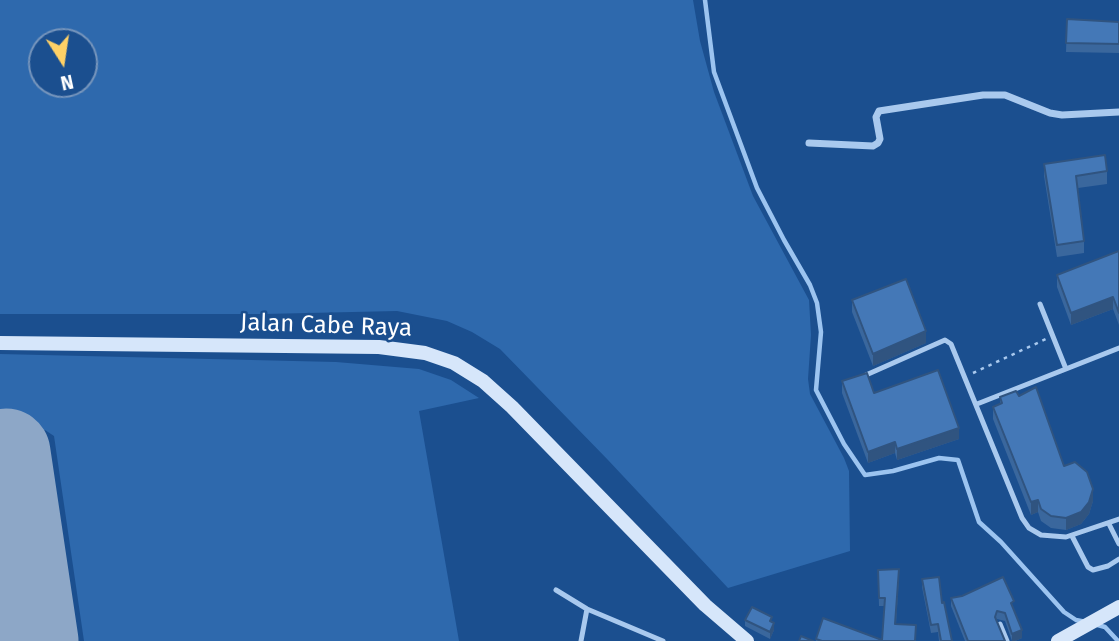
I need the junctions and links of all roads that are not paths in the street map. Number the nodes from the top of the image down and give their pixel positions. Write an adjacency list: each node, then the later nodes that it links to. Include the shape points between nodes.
1 (1119, 112): 2 (street, via 1062,115 1005,96 983,94 878,111 880,139 873,146)
2 (809, 144)
3 (1040, 304): 6 (lane)
4 (0, 343): 20 (main road, Jalan Cabe Raya, via 379,347 425,353 454,363 512,407 705,605)
5 (1119, 348): 6 (lane)
6 (1066, 369): 8 (lane)
7 (866, 375): 8 (lane, via 945,340 951,344)
8 (977, 404): 11 (lane, via 1022,518 1041,535)
9 (1119, 519): 10 (lane)
10 (1109, 524): 11 (lane); 12 (lane)
11 (1072, 536): 13 (lane, via 1093,570)
12 (1119, 544)
13 (1119, 559)
14 (556, 590): 15 (lane)
15 (587, 609): 18 (lane); 19 (lane)
16 (1115, 609): 22 (main road)
17 (1000, 624): 21 (lane)
18 (581, 641)
19 (663, 641)
20 (747, 641)
21 (1007, 641)
22 (1058, 641)

